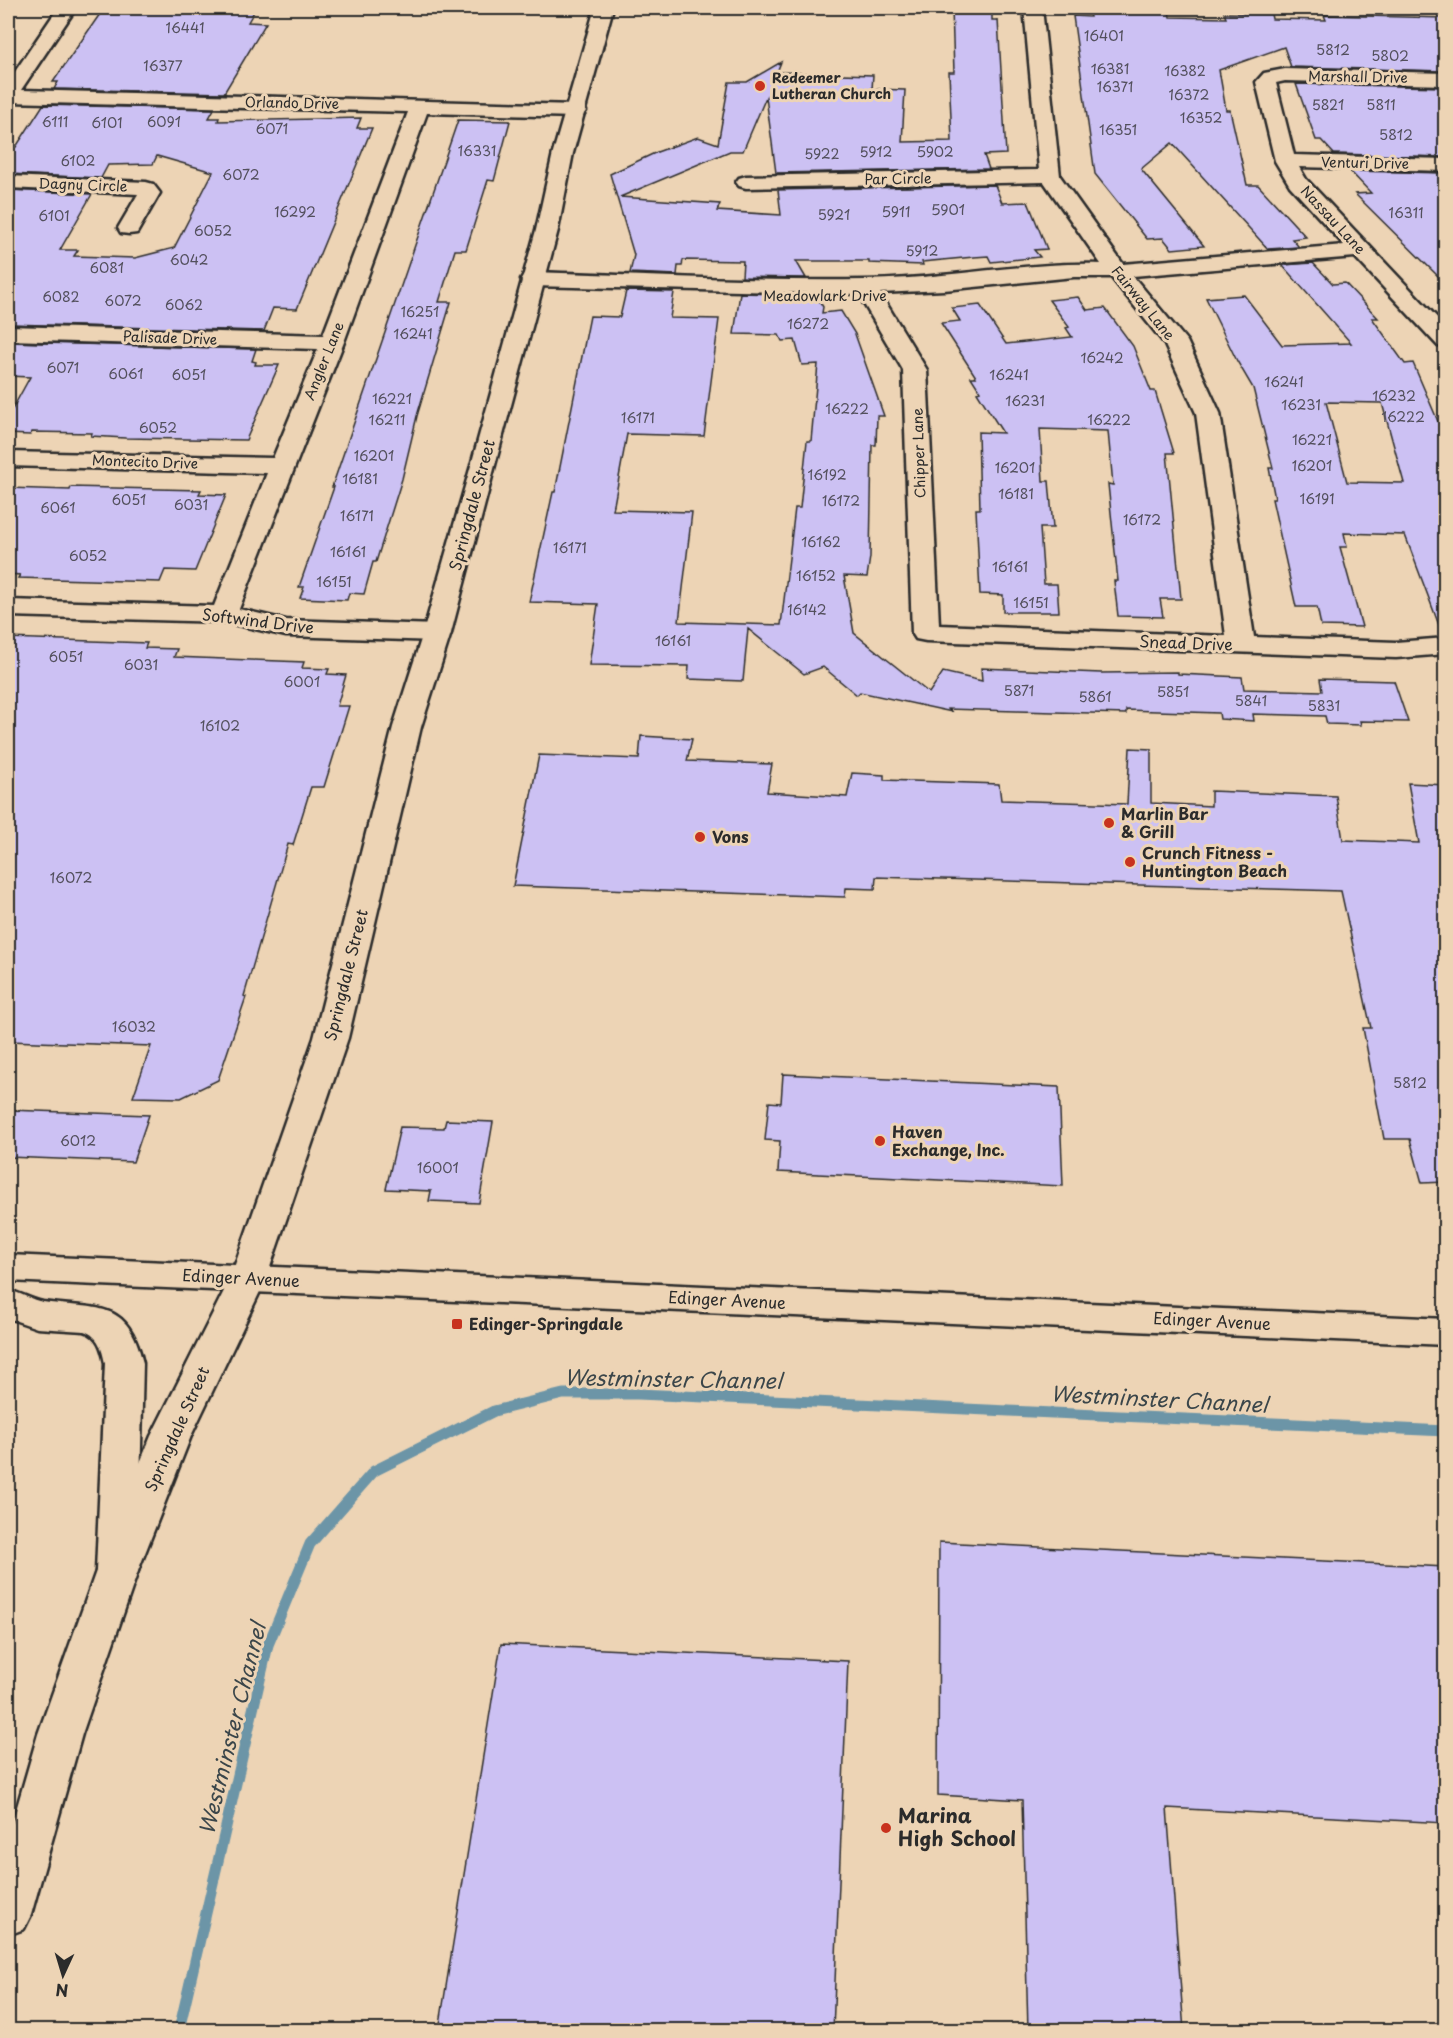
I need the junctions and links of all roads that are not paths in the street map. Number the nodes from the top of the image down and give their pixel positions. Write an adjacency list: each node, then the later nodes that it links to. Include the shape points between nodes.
1 (67, 8): 6 (street)
2 (604, 8): 8 (street, Springdale Street)
3 (1034, 8): 11 (street, Fairway Lane)
4 (1271, 77): 5 (street, Marshall Drive); 9 (street, Nassau Lane, via 1266,82)
5 (1446, 79)
6 (8, 96): 7 (street, Orlando Drive)
7 (420, 106): 8 (street, Orlando Drive); 21 (street, Angler Lane)
8 (576, 111): 17 (street, Springdale Street)
9 (1285, 161): 10 (street, Venturi Drive); 15 (street, Nassau Lane, via 1297,182)
10 (1446, 165)
11 (1050, 176): 13 (street, Par Circle); 16 (street, Fairway Lane)
12 (8, 182): 14 (street, Dagny Circle, via 146,188 150,193)
13 (746, 182)
14 (129, 228)
15 (1360, 250): 16 (street, Meadowlark Drive); 20 (street, Nassau Lane)
16 (1117, 271): 18 (street, Meadowlark Drive, via 1089,282 1012,289); 28 (street, Fairway Lane, via 1175,341 1208,413)
17 (531, 284): 18 (street, Meadowlark Drive); 26 (street, Springdale Street)
18 (868, 292): 27 (street, Chipper Lane, via 915,370)
19 (8, 333): 21 (street, Palisade Drive)
20 (1446, 341)
21 (332, 342): 23 (street, Angler Lane)
22 (8, 459): 23 (street, Montecito Drive)
23 (282, 466): 25 (street, Angler Lane)
24 (8, 608): 25 (street, Softwind Drive)
25 (224, 614): 26 (street, Softwind Drive, via 286,628)
26 (437, 633): 31 (street, Springdale Street, via 407,727 331,1038)
27 (926, 633): 28 (street, Snead Drive)
28 (1241, 645): 29 (street, Snead Drive, via 1396,650)
29 (1446, 646)
30 (8, 1268): 31 (street, Edinger Avenue)
31 (248, 1279): 33 (street, Edinger Avenue); 34 (street, Springdale Street, via 171,1436)
32 (8, 1303): 34 (street, via 37,1315 84,1318 104,1324 119,1341 124,1363)
33 (1446, 1332)
34 (117, 1571): 35 (street, Springdale Street, via 60,1734)
35 (8, 1915)

